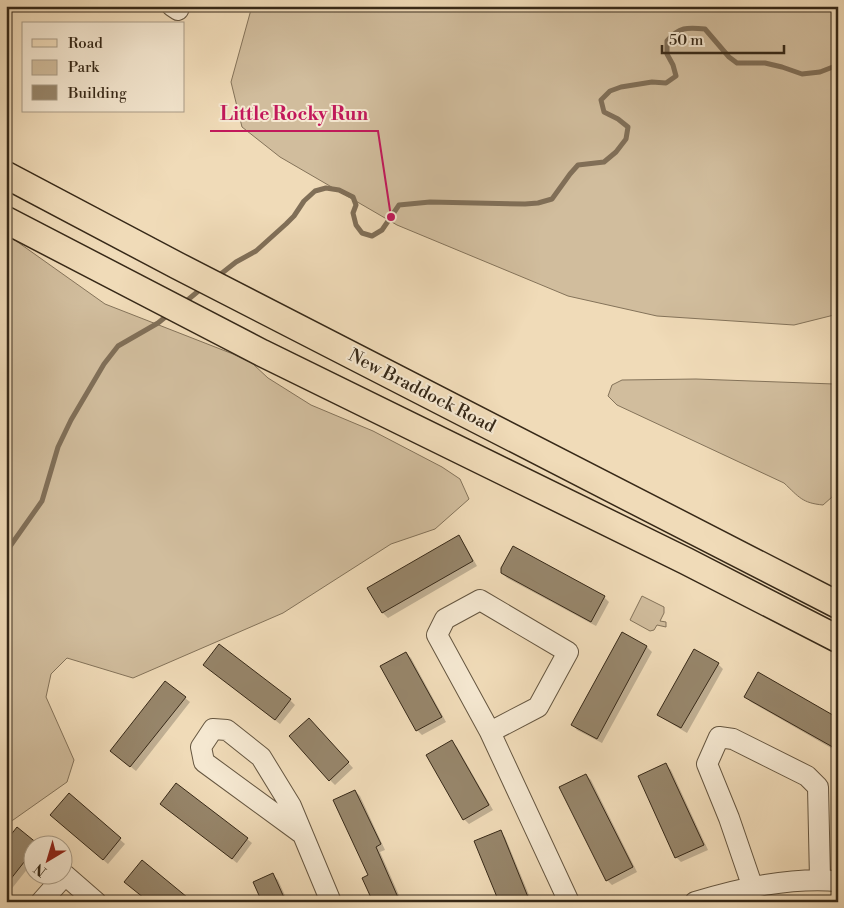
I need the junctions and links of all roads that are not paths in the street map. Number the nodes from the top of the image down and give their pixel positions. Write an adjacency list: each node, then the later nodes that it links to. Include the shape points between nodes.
1 (172, 6): 2 (street, via 178,10)
2 (180, 6)
3 (6, 175): 5 (main road, New Braddock Road)
4 (6, 220): 6 (main road, New Braddock Road, via 262,353)
5 (838, 605)
6 (838, 639)
7 (490, 732): 7 (street, via 437,635 445,619 480,600 568,652 538,706); 14 (street)
8 (301, 833): 8 (street, via 291,806 261,756 227,730 213,729 201,747 204,762); 13 (street)
9 (829, 880): 10 (street); 10 (street, via 818,787 807,776 733,739 719,737 706,764 729,818)
10 (752, 888): 15 (street)
11 (41, 902): 12 (street, via 65,875)
12 (96, 902)
13 (330, 902)
14 (569, 902)
15 (695, 902)

